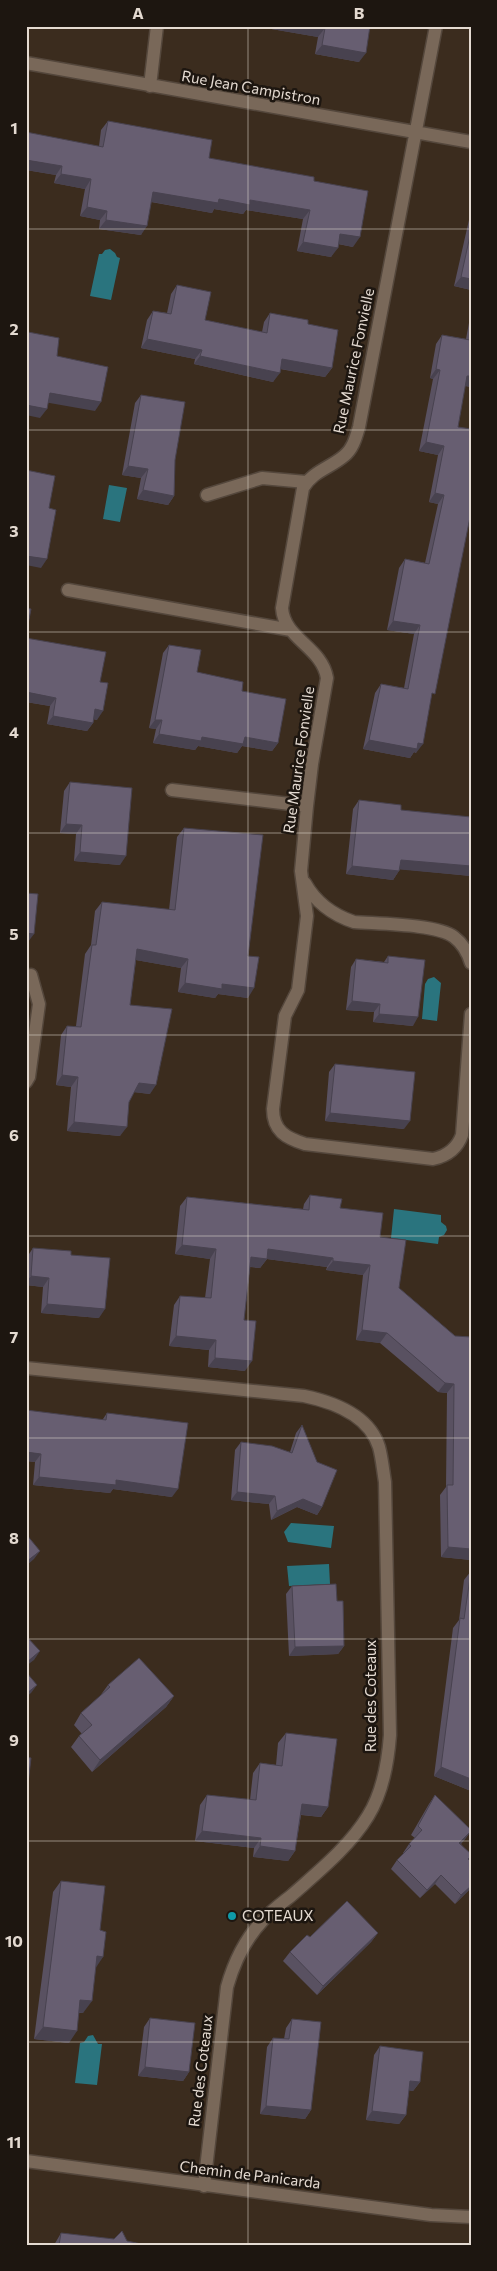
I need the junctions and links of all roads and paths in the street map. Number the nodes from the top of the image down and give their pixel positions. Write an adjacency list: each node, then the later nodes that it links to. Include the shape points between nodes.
1 (157, 26): 4 (street)
2 (436, 26): 5 (street, Rue Maurice Fonvielle)
3 (26, 63): 4 (street, Rue Jean Campistron)
4 (150, 86): 5 (street, Rue Jean Campistron)
5 (414, 132): 6 (street, Rue Jean Campistron); 7 (street, Rue Maurice Fonvielle, via 359,427 351,449)
6 (471, 142)
7 (306, 482): 8 (street, via 262,478); 10 (street, Rue Maurice Fonvielle, via 301,493 282,608 284,620)
8 (207, 495)
9 (68, 590): 10 (street)
10 (291, 630): 12 (street, Rue Maurice Fonvielle, via 317,655 327,678)
11 (172, 790): 12 (street)
12 (307, 806): 13 (street, Rue Maurice Fonvielle)
13 (303, 879): 14 (street, via 324,907 341,918 438,930 454,937); 16 (street, Rue Maurice Fonvielle, via 307,916 298,990 285,1016 273,1110 275,1124 286,1137 305,1144 432,1159 446,1155 462,1135)
14 (471, 963)
15 (31, 975): 17 (street, via 39,1004)
16 (471, 1014)
17 (26, 1082)
18 (26, 1368): 20 (street, Rue des Coteaux, via 304,1396 350,1412 364,1424 379,1446 384,1482 390,1735 385,1774 370,1814 358,1831 317,1873 264,1919 246,1942 232,1970 227,1987)
19 (26, 2161): 20 (street, Chemin de Panicarda)
20 (204, 2186): 21 (street, Chemin de Panicarda, via 431,2215)
21 (471, 2217)

